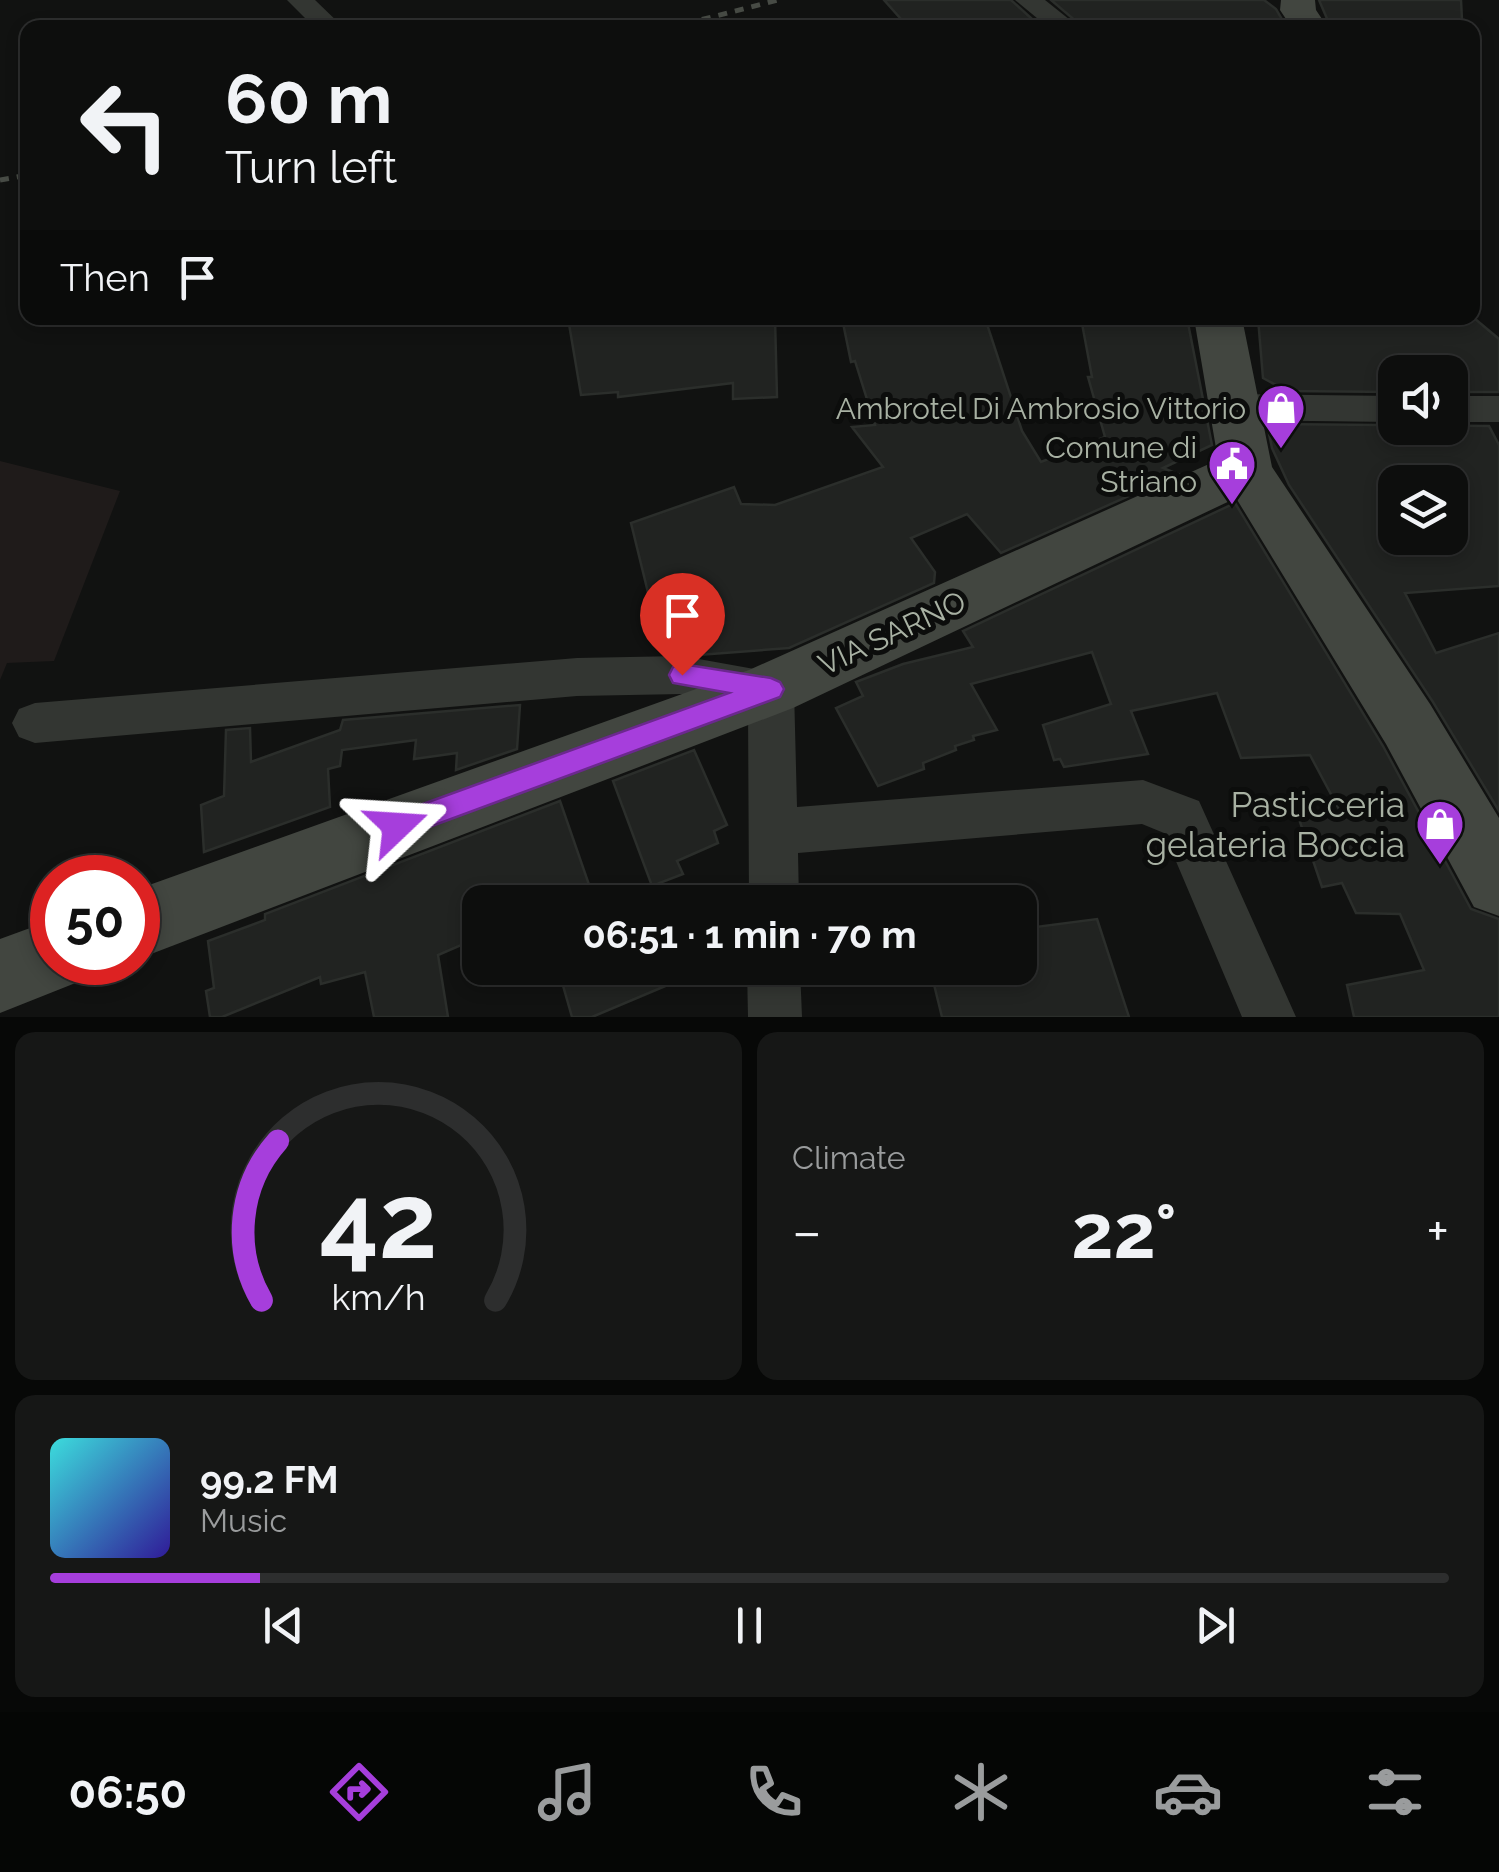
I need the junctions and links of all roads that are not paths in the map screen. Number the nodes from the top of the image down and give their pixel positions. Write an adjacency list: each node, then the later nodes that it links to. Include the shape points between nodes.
1 (300, 0): 3 (street)
2 (1028, 0): 4 (street)
3 (322, 20)
4 (1055, 20)
5 (1219, 325): 6 (main road)
6 (1232, 407): 7 (street); 10 (main road)
7 (1378, 408)
8 (1468, 409): 9 (street)
9 (1499, 409)
10 (1246, 470): 11 (main road, VIA SARNO); 14 (main road, via 1408,724)
11 (771, 689): 12 (street, via 682,675 578,677); 13 (street); 16 (main road, VIA SARNO)
12 (35, 724)
13 (773, 832): 15 (street); 21 (street, via 1143,802 1182,816)
14 (1499, 883)
15 (774, 885)
16 (160, 916)
17 (30, 964): 18 (main road)
18 (0, 976)
19 (774, 985): 20 (street)
20 (775, 1017)
21 (1269, 1017)

